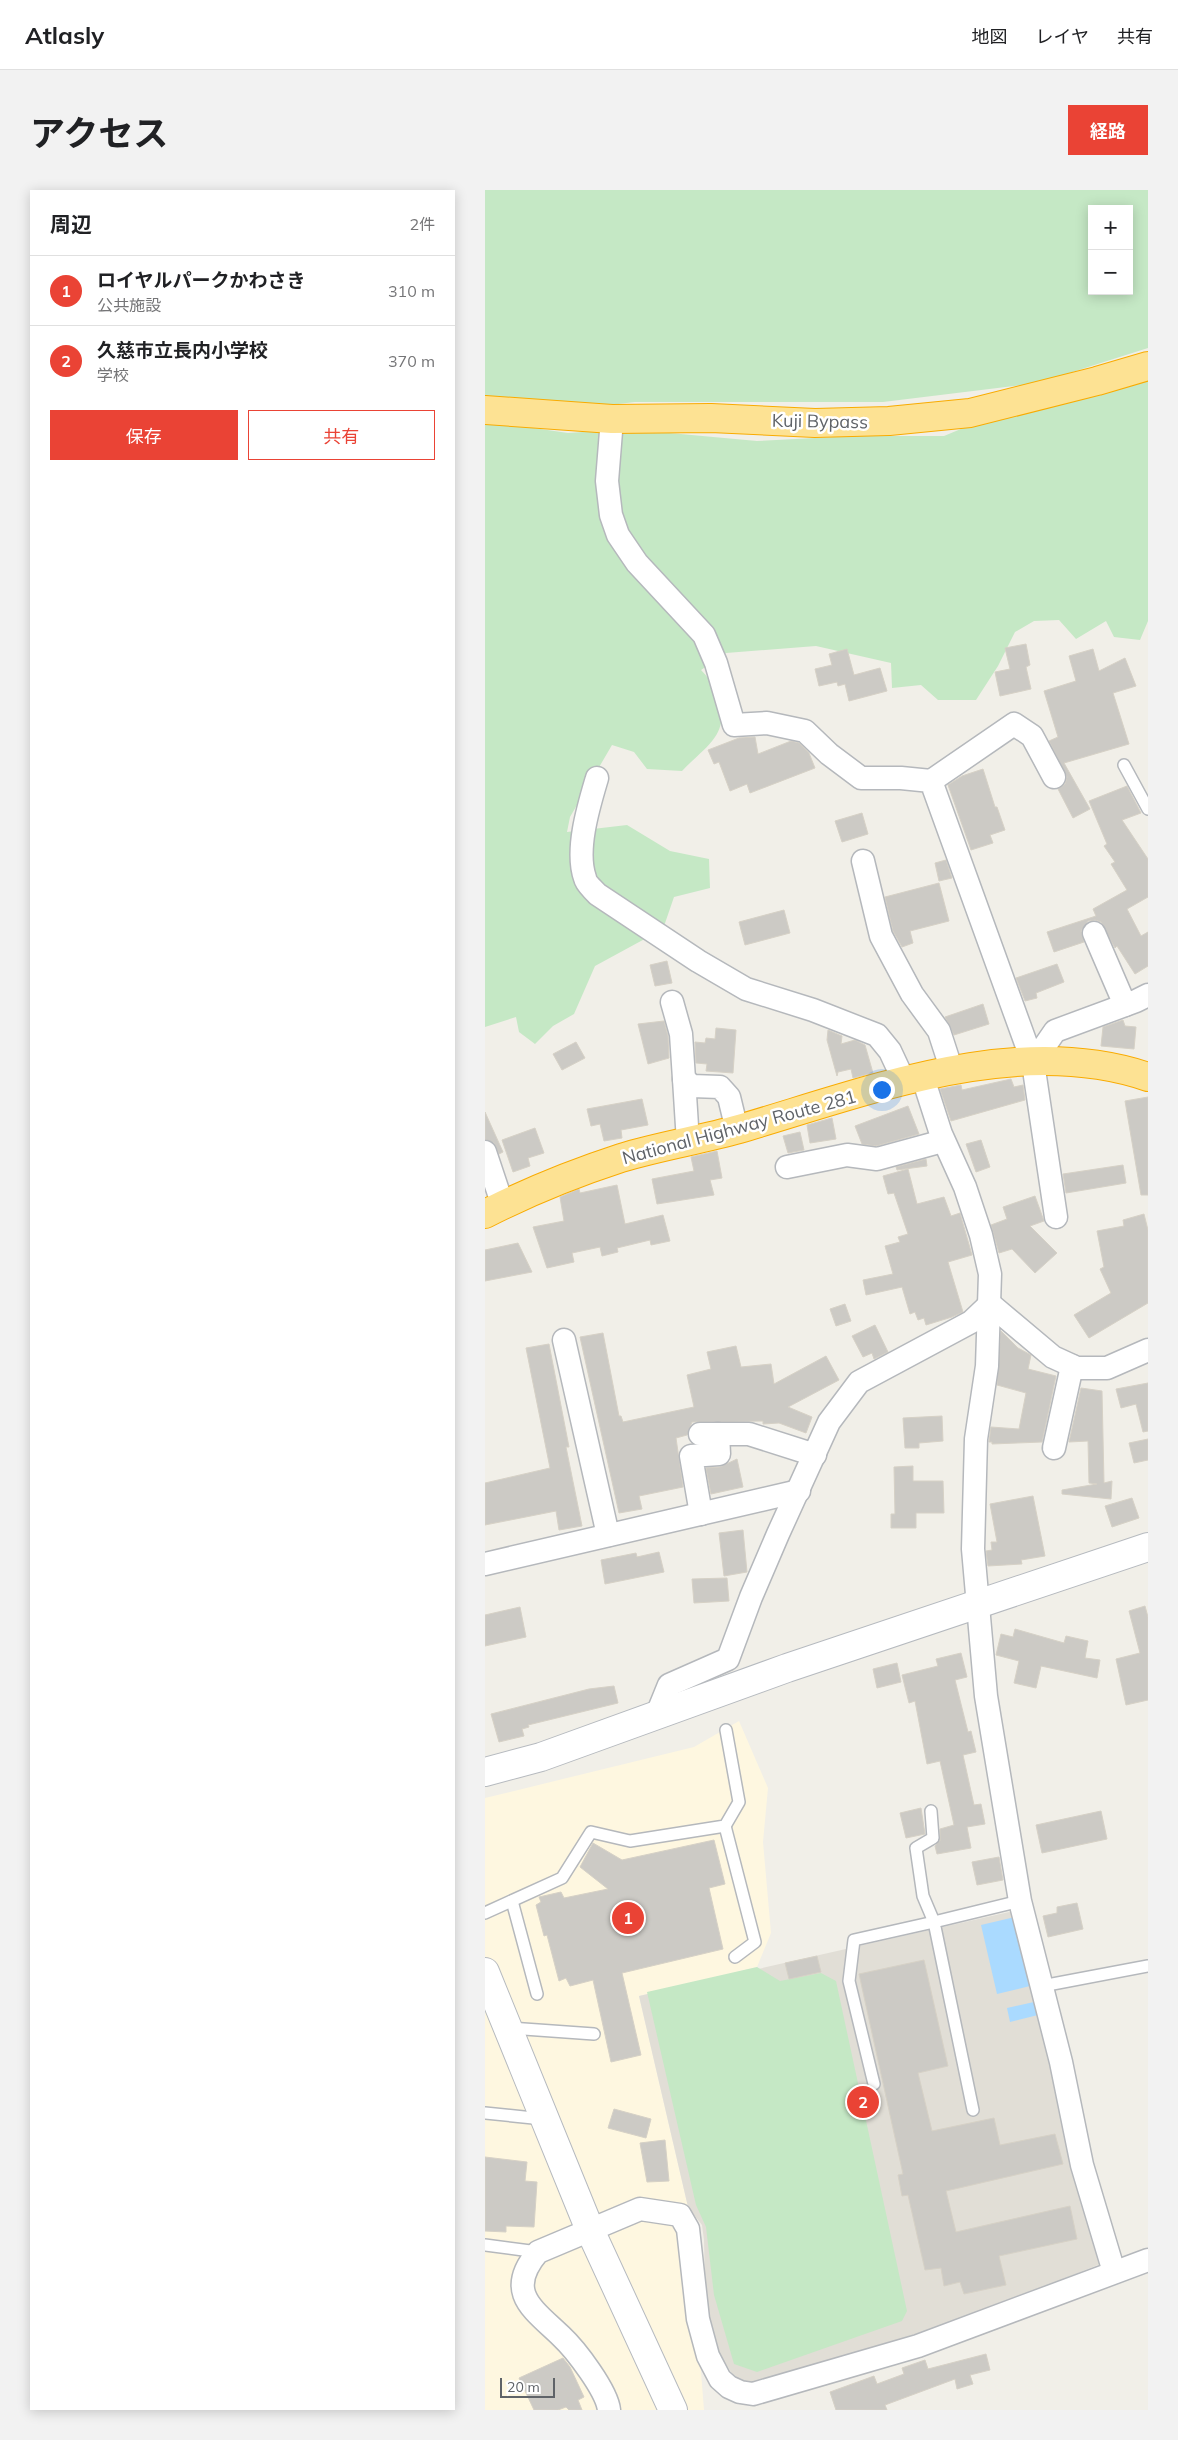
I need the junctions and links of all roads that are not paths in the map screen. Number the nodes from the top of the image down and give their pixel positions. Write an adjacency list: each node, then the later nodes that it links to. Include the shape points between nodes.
1 (1148, 366): 3 (highway, Kuji Bypass, via 969,413 815,423 711,418)
2 (485, 410): 3 (highway, Kuji Bypass)
3 (612, 419): 7 (street, via 607,481 611,515 618,536 637,563 705,635 734,725 767,723 805,730 829,754 861,778)
4 (1124, 765): 8 (lane)
5 (1054, 777): 7 (street, via 1032,736 1014,724)
6 (597, 778): 18 (street, via 582,846 585,879 597,894 746,989 877,1035)
7 (931, 781): 14 (street)
8 (1148, 809)
9 (863, 861): 15 (street, via 881,936 912,994 939,1031)
10 (1094, 933): 13 (street)
11 (1148, 994): 13 (street)
12 (672, 1002): 17 (street, via 681,1034)
13 (1125, 1005): 14 (street, via 1055,1031)
14 (1033, 1062): 15 (highway, National Highway Route 281, via 969,1066); 16 (highway, National Highway Route 281, via 1120,1068); 25 (street)
15 (952, 1071): 18 (highway, National Highway Route 281)
16 (1148, 1077)
17 (685, 1079): 19 (street, via 692,1086 720,1087 729,1097); 21 (street)
18 (913, 1080): 19 (highway, National Highway Route 281); 20 (street)
19 (737, 1130): 21 (highway, National Highway Route 281)
20 (943, 1141): 23 (street, via 877,1159 847,1155); 26 (street, via 965,1187 981,1235 989,1274)
21 (687, 1142): 24 (highway, National Highway Route 281, via 622,1158 550,1184)
22 (485, 1152): 24 (street)
23 (787, 1167)
24 (494, 1210)
25 (1056, 1217)
26 (990, 1304): 29 (street, via 1053,1357); 31 (street, via 971,1322 859,1382 829,1422); 37 (street, via 987,1366 976,1439 973,1549)
27 (564, 1340): 34 (street)
28 (1148, 1350): 29 (street, via 1107,1368)
29 (1072, 1366): 30 (street)
30 (1053, 1448)
31 (815, 1455): 32 (street); 33 (street, via 749,1434 709,1434 719,1454 691,1456)
32 (799, 1491): 33 (street); 38 (street, via 751,1597 728,1659 669,1685)
33 (701, 1514): 34 (street)
34 (608, 1535): 36 (street)
35 (1148, 1547): 37 (street)
36 (485, 1564)
37 (979, 1603): 38 (street, via 787,1668); 44 (street, via 986,1696)
38 (656, 1717): 40 (street, via 541,1757)
39 (726, 1730): 42 (lane, via 739,1802)
40 (485, 1772)
41 (931, 1811): 46 (lane, via 933,1838 916,1848 923,1896)
42 (725, 1826): 43 (lane, via 630,1841 591,1832 562,1878); 47 (lane, via 755,1942)
43 (512, 1901): 45 (lane); 51 (lane)
44 (1020, 1901): 46 (lane); 50 (street)
45 (485, 1913)
46 (934, 1922): 54 (lane, via 854,1940 849,1981); 55 (lane)
47 (735, 1957)
48 (1148, 1966): 50 (lane)
49 (485, 1972): 52 (street)
50 (1042, 1986): 62 (street, via 1082,2165)
51 (537, 1994)
52 (508, 2028): 53 (lane); 57 (street)
53 (594, 2034)
54 (874, 2084)
55 (973, 2110)
56 (485, 2113): 57 (lane)
57 (545, 2119): 58 (street)
58 (590, 2230): 60 (street); 62 (street, via 640,2209 680,2215 687,2229 697,2318 708,2356 720,2379 729,2387 753,2394 918,2346); 64 (street)
59 (485, 2245): 60 (lane)
60 (537, 2252): 63 (street, via 524,2275 521,2288 525,2301 575,2353 605,2392)
61 (1148, 2260): 62 (street)
62 (1113, 2272)
63 (609, 2410)
64 (673, 2410)

